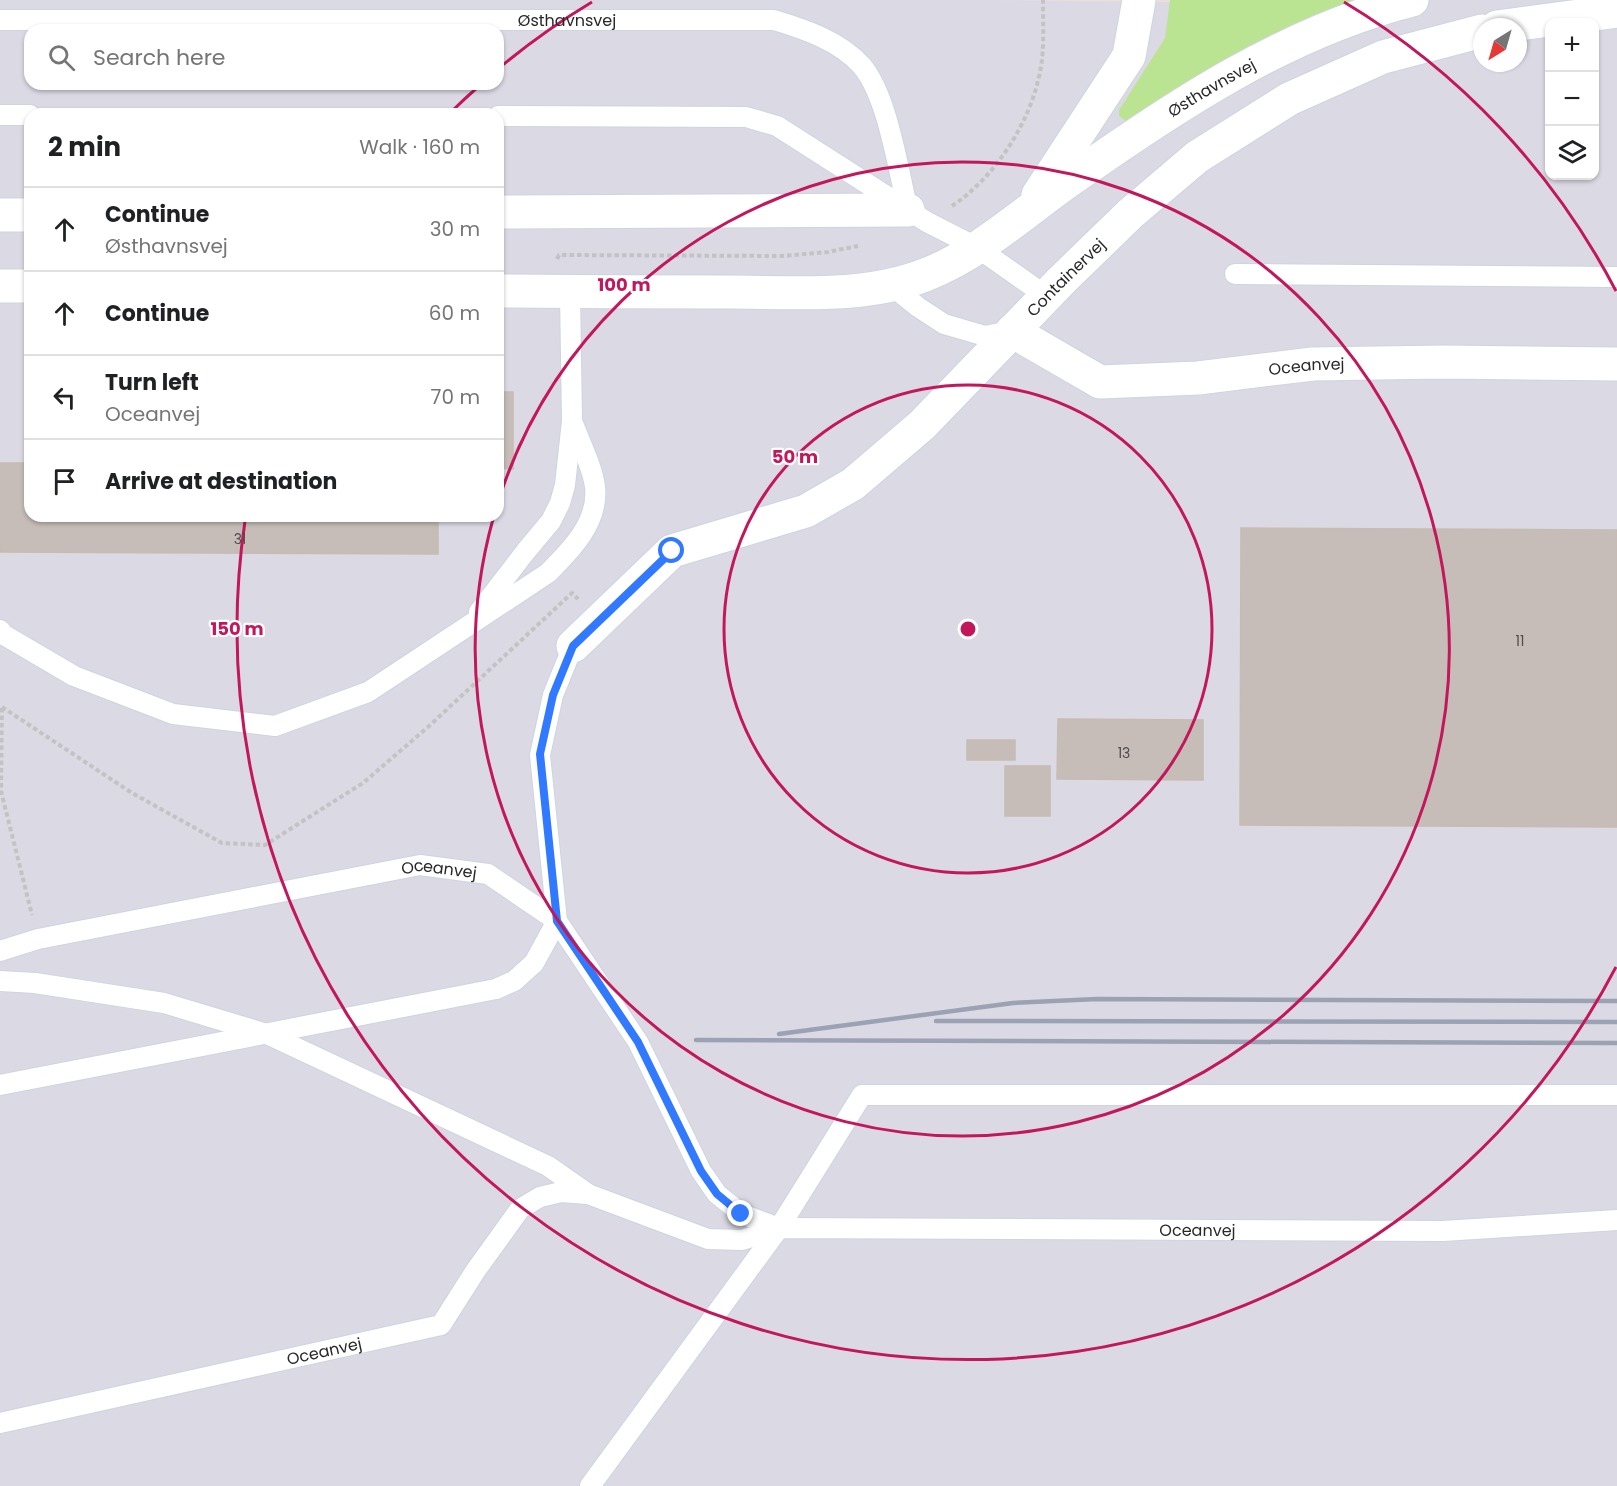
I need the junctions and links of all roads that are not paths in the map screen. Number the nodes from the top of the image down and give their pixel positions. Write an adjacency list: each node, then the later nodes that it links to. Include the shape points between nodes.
1 (1139, 0): 10 (street, Østhavnsvej, via 1129,56)
2 (1412, 0): 10 (street, Østhavnsvej, via 1377,9 1301,39 1249,66 1188,101)
3 (1617, 11): 5 (street)
4 (0, 20): 11 (lane, Østhavnsvej, via 774,20 836,45 862,66 880,96)
5 (1527, 23)
6 (1473, 33): 23 (street, Containervej, via 1383,57 1289,99 1197,157 1130,214)
7 (0, 115): 8 (lane)
8 (24, 115)
9 (504, 116): 11 (lane, via 746,117 777,126)
10 (1029, 209): 15 (street, Østhavnsvej)
11 (908, 210): 12 (street); 15 (lane)
12 (504, 212)
13 (0, 215): 14 (street)
14 (24, 215)
15 (978, 248): 20 (street, Østhavnsvej, via 957,261); 23 (lane)
16 (1235, 274): 17 (lane)
17 (1617, 277)
18 (0, 286): 19 (street)
19 (24, 286)
20 (892, 286): 22 (street, Østhavnsvej, via 825,292); 24 (lane, via 944,324 985,336)
21 (504, 291): 22 (street, Østhavnsvej)
22 (570, 292): 26 (lane)
23 (1046, 296): 24 (street, Containervej)
24 (1012, 331): 25 (street, Oceanvej, via 1100,382 1198,378 1313,364); 29 (street, Containervej, via 922,425 854,484 806,511 672,551)
25 (1617, 364)
26 (572, 421): 27 (lane, via 565,485 551,521); 27 (lane, via 595,484 587,526 548,573)
27 (470, 624): 28 (lane, via 368,692 275,726 172,714 74,676)
28 (0, 630)
29 (573, 646): 30 (lane, via 553,695 540,754)
30 (557, 921): 31 (lane, Oceanvej, via 488,874 420,865 38,939); 33 (lane, via 534,963 514,981 496,989); 38 (lane, Oceanvej, via 638,1042 701,1171 717,1194 741,1214)
31 (0, 951)
32 (0, 981): 33 (lane, Oceanvej, via 164,1003)
33 (267, 1034): 34 (lane); 36 (lane, Oceanvej, via 548,1166)
34 (0, 1085)
35 (1617, 1095): 38 (lane, via 862,1095)
36 (588, 1194): 38 (lane, Oceanvej, via 708,1239 742,1240); 39 (lane, Oceanvej, via 561,1192 540,1197 520,1209 441,1325)
37 (1617, 1220): 38 (lane, Oceanvej, via 1443,1231)
38 (779, 1228): 40 (lane)
39 (0, 1423)
40 (590, 1486)

